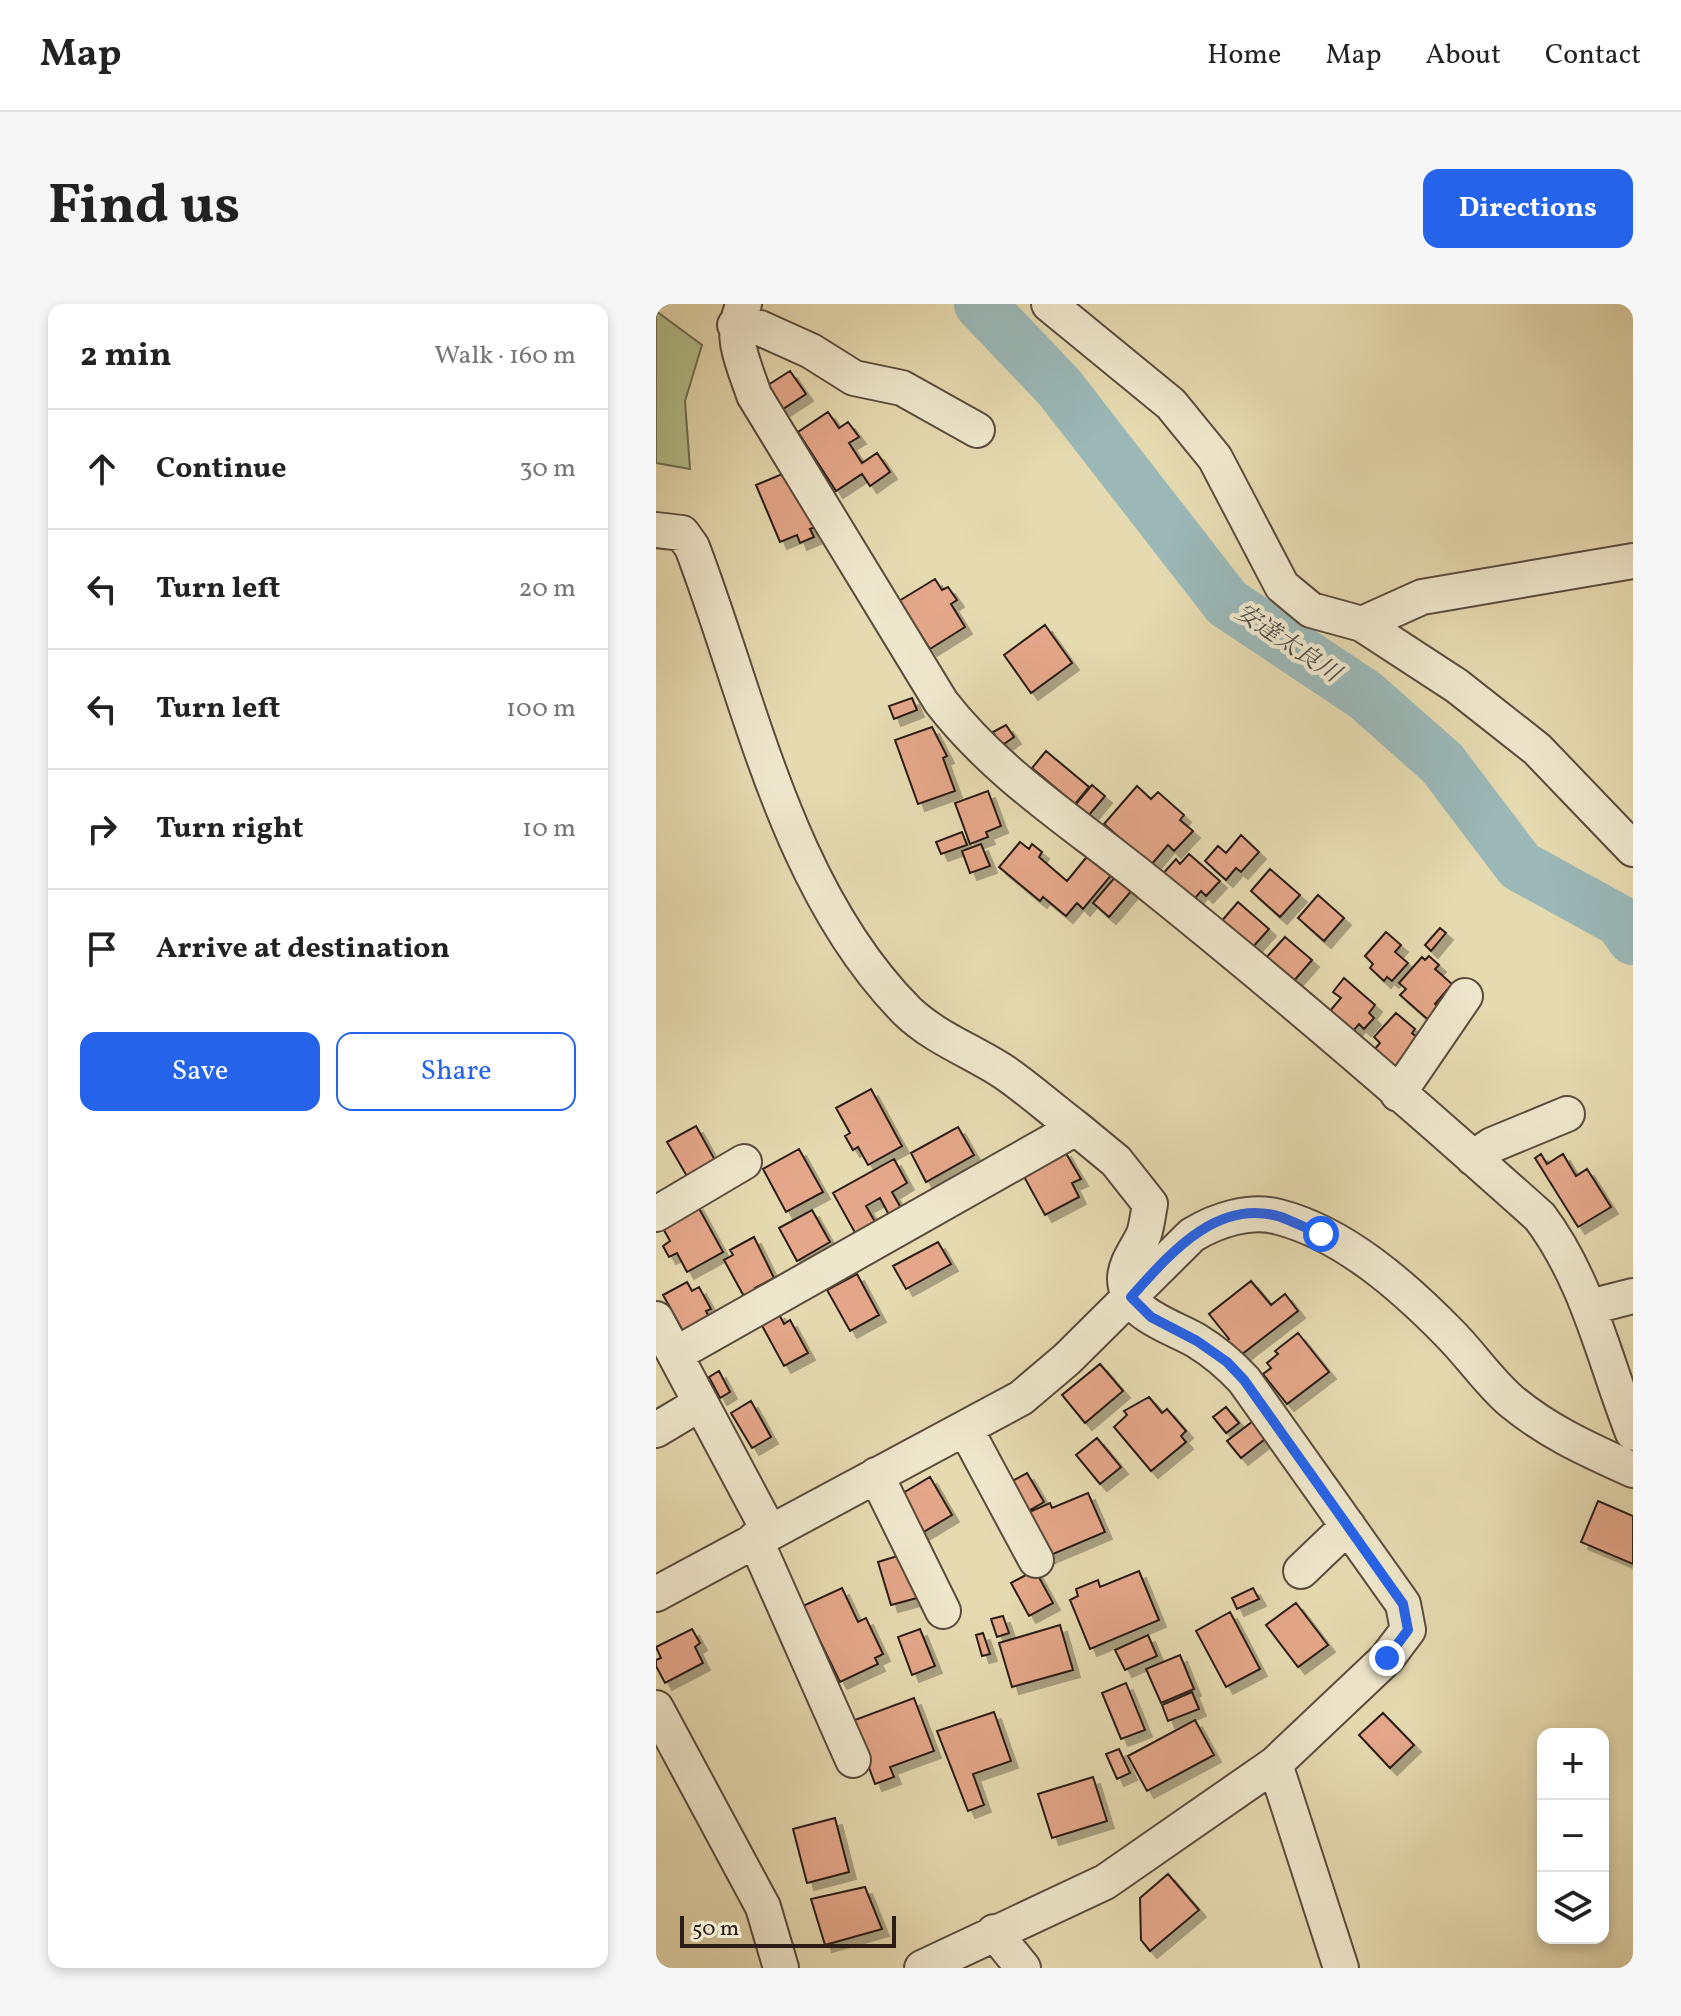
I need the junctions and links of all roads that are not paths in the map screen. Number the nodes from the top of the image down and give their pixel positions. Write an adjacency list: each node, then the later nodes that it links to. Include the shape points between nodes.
1 (1049, 304): 6 (street, via 1171,404 1215,458 1282,586 1311,610)
2 (739, 315): 3 (street, via 854,378 902,388); 9 (street, via 736,340 754,395 964,732 1002,769 1152,885)
3 (977, 430)
4 (656, 530): 11 (street, via 682,533 692,547 803,857 875,974 932,1031 1004,1072)
5 (1633, 561): 6 (street, via 1422,597)
6 (1362, 624): 7 (street, via 1457,686 1537,749)
7 (1633, 849)
8 (1465, 996): 9 (street)
9 (1398, 1094): 12 (street)
10 (1567, 1114): 12 (street)
11 (1076, 1128): 16 (street, via 1116,1161 1150,1204 1145,1231 1126,1270); 19 (street)
12 (1473, 1158): 17 (street, via 1540,1217)
13 (744, 1162): 14 (street)
14 (656, 1214)
15 (1633, 1296): 17 (street)
16 (1131, 1297): 21 (street, via 1021,1398); 24 (street, via 1172,1252 1207,1226 1254,1214 1278,1216 1356,1254 1393,1283 1449,1332 1510,1400 1558,1436); 26 (street, via 1151,1317 1227,1362)
17 (1590, 1307): 23 (street)
18 (656, 1319): 19 (street)
19 (676, 1354): 20 (street)
20 (701, 1403): 22 (street); 27 (street)
21 (965, 1428): 25 (street); 28 (street)
22 (656, 1430)
23 (1633, 1433)
24 (1633, 1470)
25 (876, 1475): 27 (street); 31 (street)
26 (1348, 1526): 29 (street); 34 (street, via 1403,1604 1408,1630 1387,1658)
27 (763, 1536): 30 (street); 33 (street)
28 (1036, 1560)
29 (1301, 1571)
30 (656, 1594)
31 (943, 1611)
32 (656, 1708): 36 (street, via 763,1907)
33 (853, 1760)
34 (1275, 1764): 35 (street, via 1105,1882); 39 (street)
35 (994, 1932): 37 (street); 38 (street)
36 (781, 1968)
37 (922, 1968)
38 (1023, 1968)
39 (1341, 1968)

